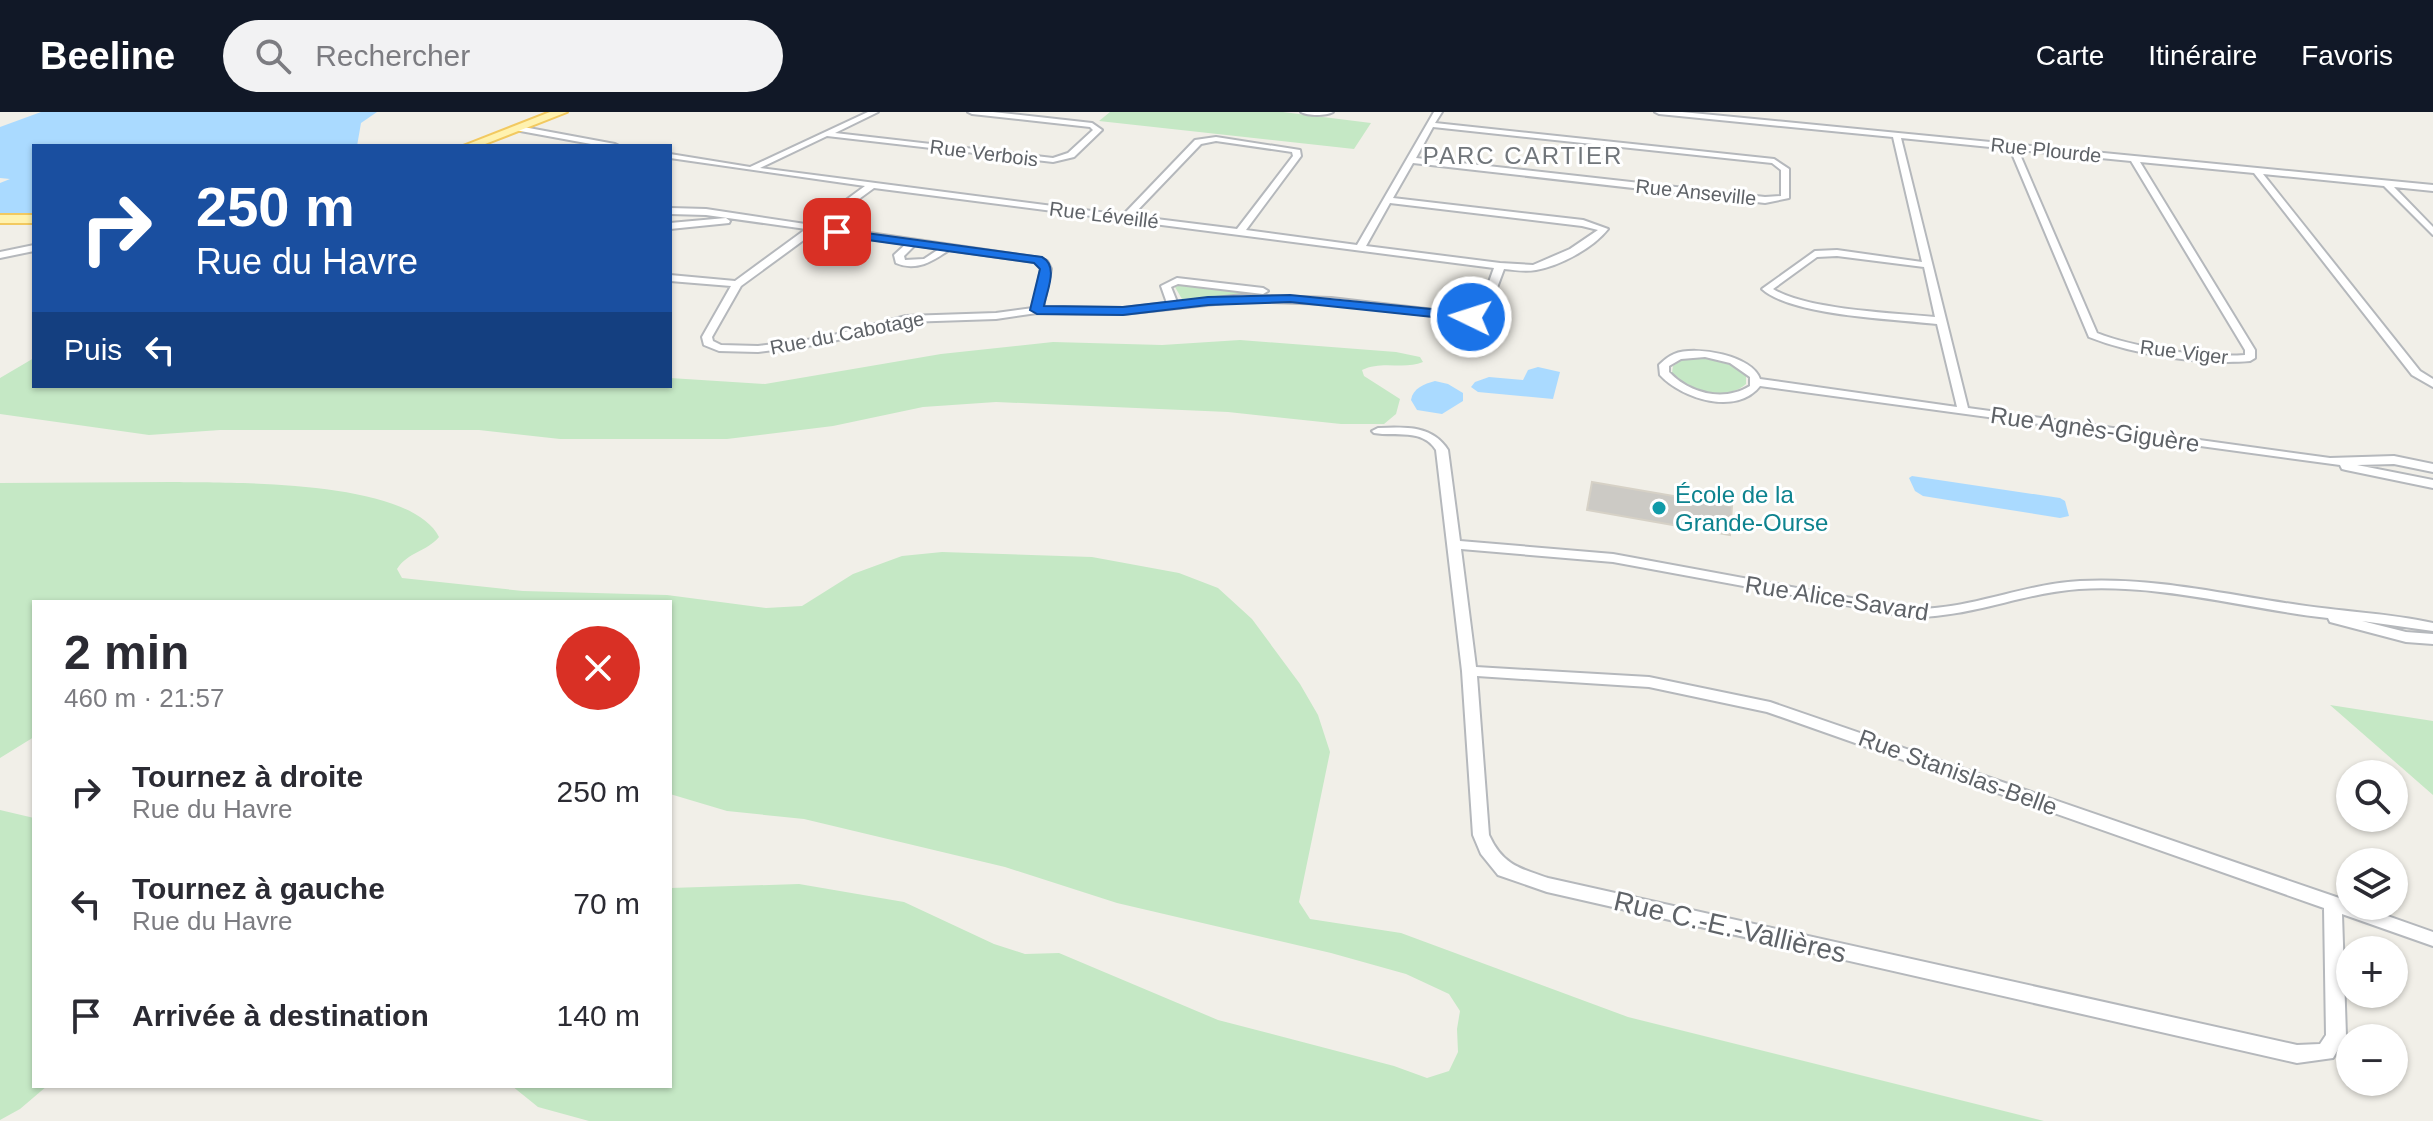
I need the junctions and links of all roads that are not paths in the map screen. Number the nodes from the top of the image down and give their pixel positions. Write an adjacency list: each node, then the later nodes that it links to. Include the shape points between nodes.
1 (561, 112): 9 (main road)
2 (874, 112): 10 (street)
3 (972, 112): 10 (street, Rue Verbois, via 1092,125 1098,130 1071,155 1053,160)
4 (1305, 112): 5 (street)
5 (1329, 112)
6 (1438, 112): 8 (street)
7 (1659, 112): 11 (street, Rue Plourde)
8 (1431, 125): 17 (street); 17 (street, Rue Anseville, via 1774,161 1785,169 1785,198 1765,200)
9 (518, 128): 12 (main road); 13 (street)
10 (826, 134): 18 (street)
11 (1896, 135): 14 (street, Rue Plourde); 38 (street)
12 (474, 144)
13 (604, 144)
14 (2013, 147): 16 (street, Rue Plourde); 16 (street, Rue Viger, via 2093,335 2129,346 2250,358 2250,350)
15 (672, 156): 18 (street, Rue Léveillé)
16 (2134, 159): 19 (street, Rue Plourde)
17 (1411, 160): 23 (street)
18 (749, 169): 21 (street, Rue Léveillé)
19 (2256, 170): 20 (street, Rue Plourde); 47 (street, via 2416,373)
20 (2386, 183): 22 (street, Rue Plourde); 31 (street)
21 (872, 185): 25 (street, Rue Léveillé); 30 (street, Rue du Cabotage)
22 (2433, 188)
23 (1389, 200): 36 (street); 39 (street, Rue Léveillé, via 1604,229 1539,267)
24 (672, 211): 28 (street)
25 (1125, 218): 32 (street, Rue Léveillé); 32 (street, via 1198,142 1216,139 1296,150 1297,156)
26 (6, 219): 27 (main road)
27 (32, 219)
28 (746, 220): 29 (street); 30 (street)
29 (672, 226)
30 (811, 229): 33 (street); 41 (street, Rue du Cabotage)
31 (2433, 232)
32 (1239, 233): 36 (street, Rue Léveillé)
33 (912, 243): 34 (street); 34 (street, via 899,255 901,263 926,262)
34 (947, 247): 44 (street, via 1044,263)
35 (32, 248): 37 (street)
36 (1360, 248): 39 (street, Rue Léveillé)
37 (0, 255)
38 (1927, 265): 45 (street); 45 (street, via 1815,254 1767,289 1776,297 1804,304)
39 (1500, 266): 42 (street, Rue du Cabotage, via 1484,309 1471,317)
40 (672, 278): 41 (street)
41 (737, 284): 44 (street, Rue du Cabotage, via 707,337 719,348 791,347 906,319)
42 (1311, 299): 43 (street, Rue du Cabotage); 43 (street, Rue du Cabotage, via 1185,280 1166,286)
43 (1173, 305): 44 (street, Rue du Cabotage, via 1123,311)
44 (1037, 310)
45 (1940, 321): 48 (street)
46 (1756, 382): 46 (street, Rue Agnès-Giguère, via 1743,365 1711,354 1678,356 1663,368 1675,385 1707,396 1742,395); 48 (street, Rue Agnès-Giguère)
47 (2433, 384)
48 (1963, 410): 50 (street, Rue Agnès-Giguère)
49 (1378, 431): 53 (street, Rue C.-E.-Vallières, via 1423,434 1441,446)
50 (2330, 462): 51 (street, Rue Agnès-Giguère, via 2394,460); 52 (street)
51 (2433, 468)
52 (2433, 484)
53 (1452, 544): 54 (street, Rue Alice-Savard, via 1613,558 1911,613 1951,613 2042,590 2098,584); 57 (street, Rue C.-E.-Vallières)
54 (2315, 613): 55 (street, Rue Alice-Savard, via 2375,615); 56 (street, Rue Alice-Savard, via 2372,630)
55 (2433, 627)
56 (2433, 639)
57 (1469, 671): 58 (street, Rue Stanislas-Belle, via 1649,682 1770,707); 58 (street, Rue C.-E.-Vallières, via 1481,835 1504,870 1547,885 2315,1055 2326,1052 2336,1036)
58 (2333, 903): 59 (street, Rue Stanislas-Belle)
59 (2433, 939)

